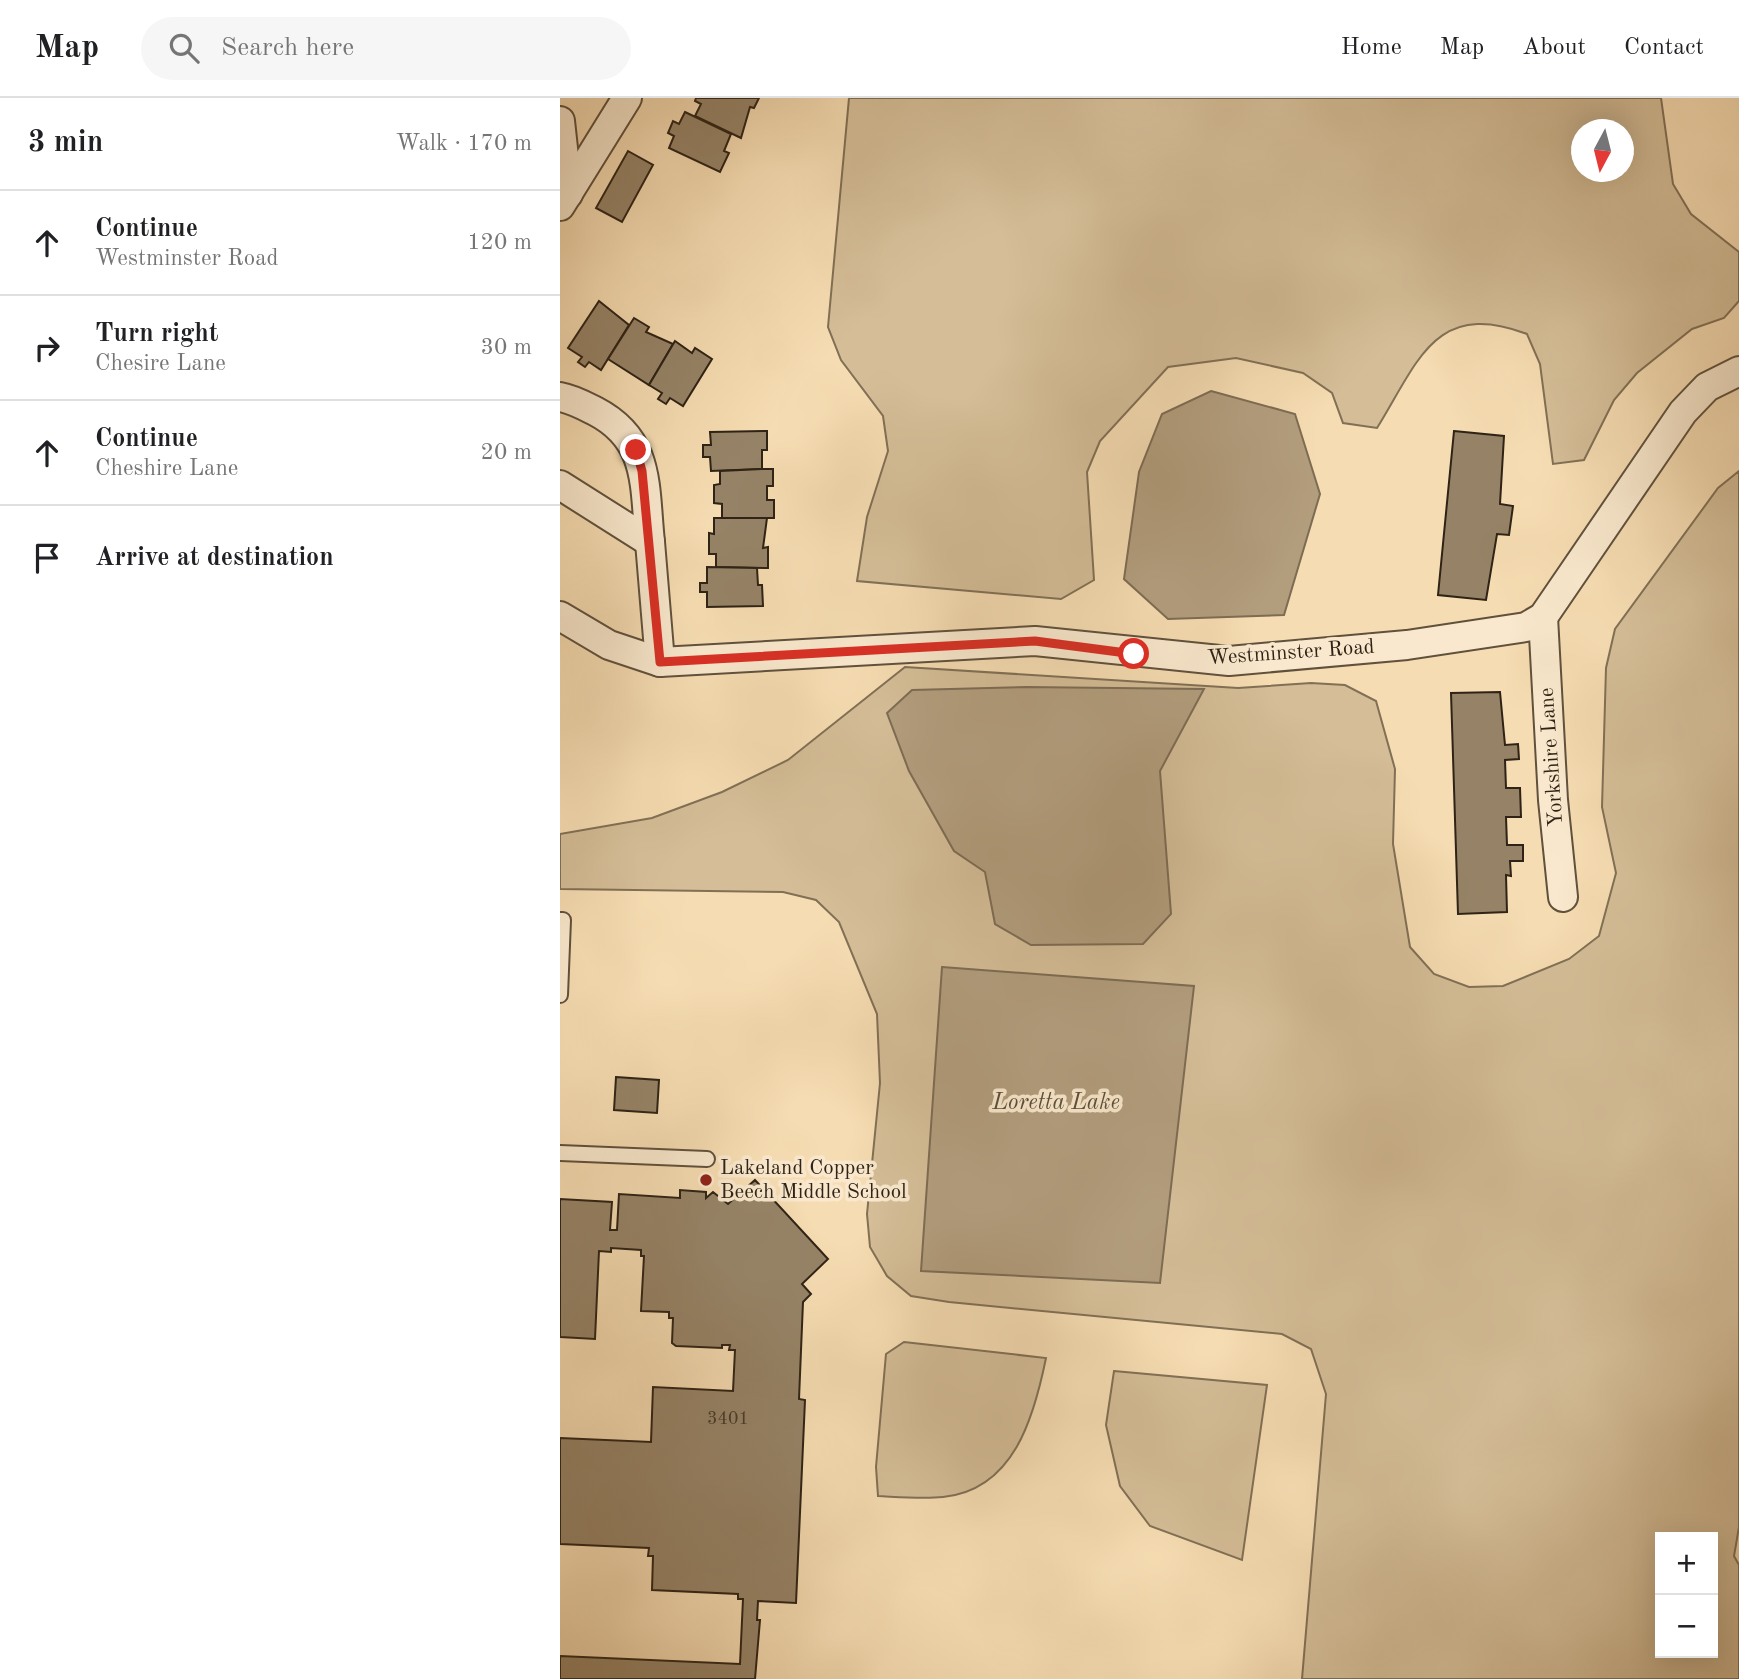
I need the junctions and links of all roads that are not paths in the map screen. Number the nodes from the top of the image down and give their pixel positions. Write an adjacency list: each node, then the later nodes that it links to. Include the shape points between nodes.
1 (627, 98): 3 (street)
2 (560, 121): 3 (street)
3 (564, 200)
4 (1739, 371): 9 (street, via 1707,387 1684,412)
5 (560, 397): 7 (street, via 615,422 629,435 642,471)
6 (560, 485): 7 (street)
7 (650, 542): 10 (street)
8 (560, 616): 10 (street, Westminster Road, via 609,645)
9 (1543, 617): 10 (street, Westminster Road, via 1526,627 1407,645 1229,661 1035,641); 11 (street, Yorkshire Lane)
10 (660, 662)
11 (1563, 897)
12 (560, 920): 13 (lane)
13 (560, 995)
14 (560, 1153): 15 (lane)
15 (707, 1159)

